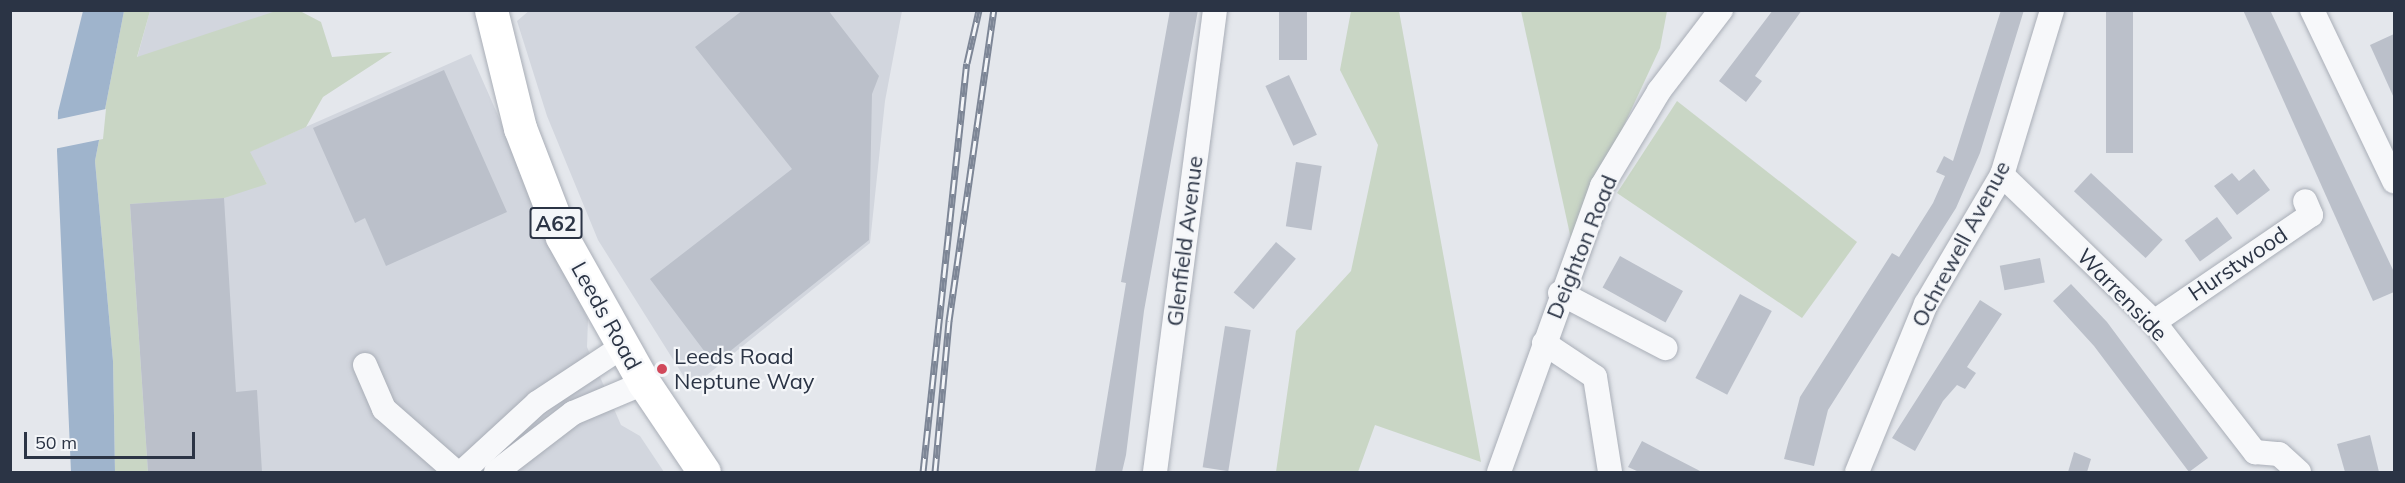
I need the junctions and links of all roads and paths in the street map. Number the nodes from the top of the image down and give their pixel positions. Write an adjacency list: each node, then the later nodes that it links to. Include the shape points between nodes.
1 (491, 10): 12 (main road, Leeds Road / A62, via 520,128 562,237)
2 (1215, 10): 23 (street, Glenfield Avenue)
3 (1721, 10): 9 (street, Deighton Road, via 1659,91 1602,186)
4 (2052, 10): 6 (street, Ochrewell Avenue)
5 (2312, 10): 7 (street)
6 (2002, 175): 10 (street, Warrenside); 26 (street, Ochrewell Avenue, via 1926,304)
7 (2394, 182)
8 (2305, 201): 10 (street, Hurstwood, via 2311,215)
9 (1560, 293): 11 (street, Deighton Road); 13 (street)
10 (2154, 322): 17 (street, Warrenside)
11 (1544, 343): 24 (street, Deighton Road); 25 (street, via 1595,377)
12 (622, 346): 15 (main road, Leeds Road / A62); 19 (street, via 537,403)
13 (1665, 348)
14 (365, 365): 18 (street, via 384,409)
15 (644, 383): 16 (street, via 573,414); 22 (main road, Leeds Road / A62)
16 (522, 449): 20 (street, via 503,449); 21 (street)
17 (2255, 452): 27 (street, Warrenside); 28 (street, via 2278,454)
18 (456, 472)
19 (462, 472)
20 (479, 472)
21 (496, 472)
22 (704, 472)
23 (1155, 472)
24 (1498, 472)
25 (1610, 472)
26 (1857, 472)
27 (2269, 472)
28 (2299, 472)

